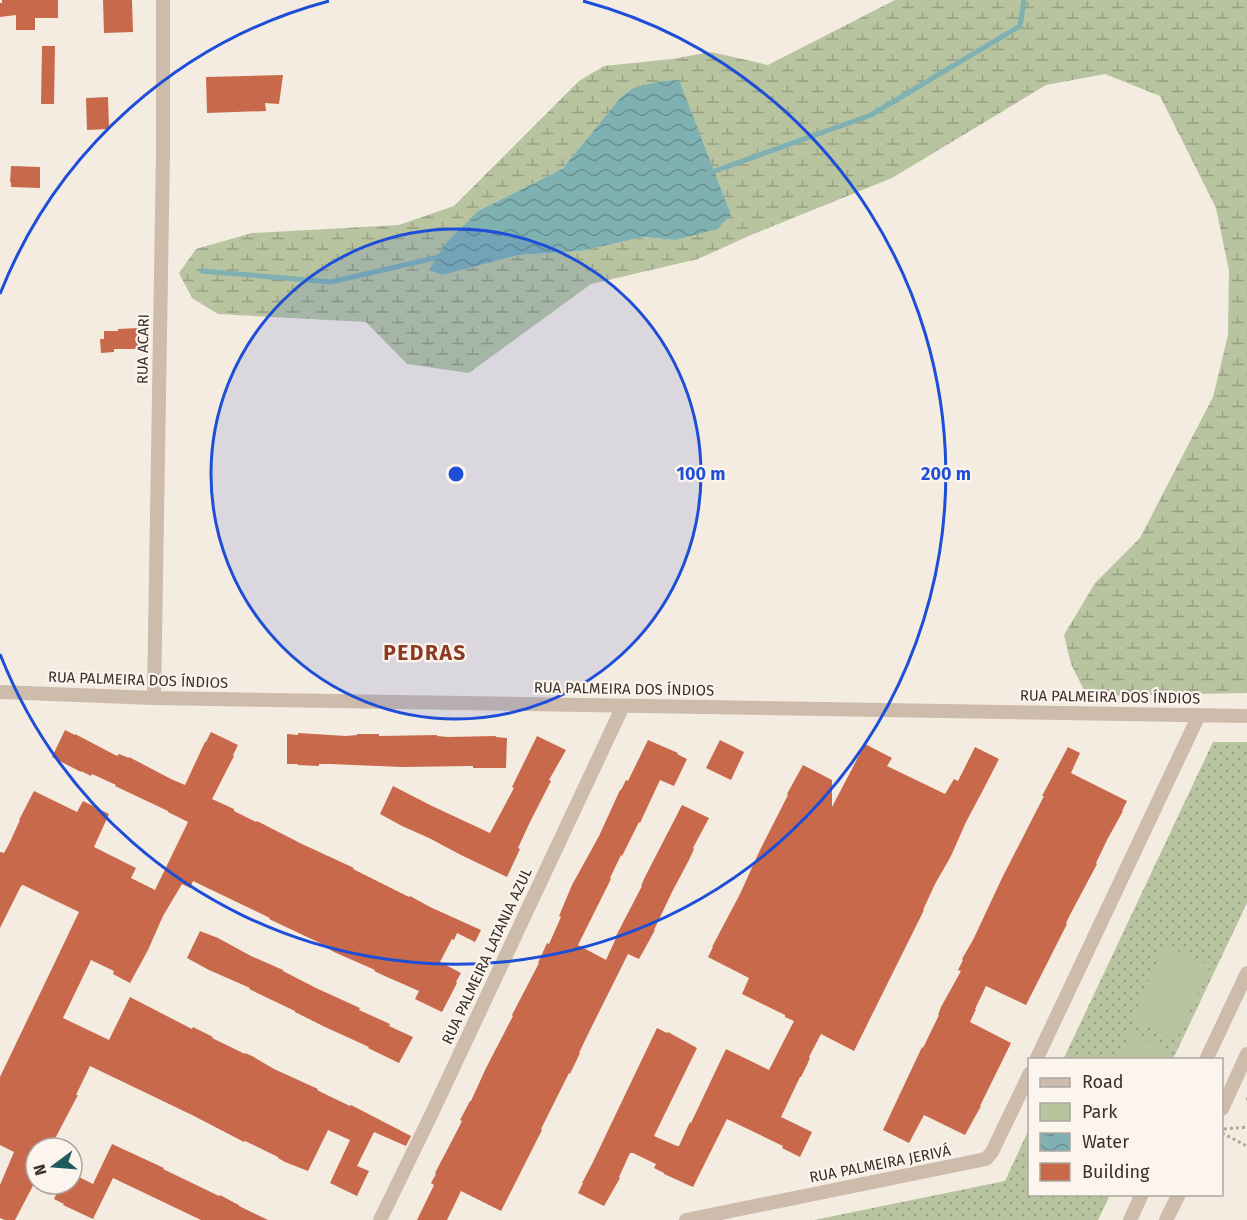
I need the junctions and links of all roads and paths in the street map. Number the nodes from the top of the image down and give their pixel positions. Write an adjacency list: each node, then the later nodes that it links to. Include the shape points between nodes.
1 (163, 0): 3 (street, RUA ACARI)
2 (0, 692): 3 (street, RUA PALMEIRA DOS ÍNDIOS)
3 (154, 698): 4 (street, RUA PALMEIRA DOS ÍNDIOS)
4 (623, 706): 5 (street, RUA PALMEIRA DOS ÍNDIOS); 18 (street, RUA PALMEIRA LATANIA AZUL)
5 (1199, 715): 6 (street, RUA PALMEIRA DOS ÍNDIOS); 9 (street)
6 (1247, 716)
7 (1247, 973): 10 (street)
8 (1247, 1054): 12 (street)
9 (1036, 1058)
10 (1206, 1058)
11 (1028, 1076): 19 (street, RUA PALMEIRA JERIVÁ, via 986,1159)
12 (1223, 1105)
13 (1247, 1127): 14 (path)
14 (1223, 1131): 15 (path)
15 (1247, 1146)
16 (1141, 1196): 20 (street)
17 (1178, 1196): 21 (street)
18 (380, 1220)
19 (686, 1220)
20 (1130, 1220)
21 (1166, 1220)

